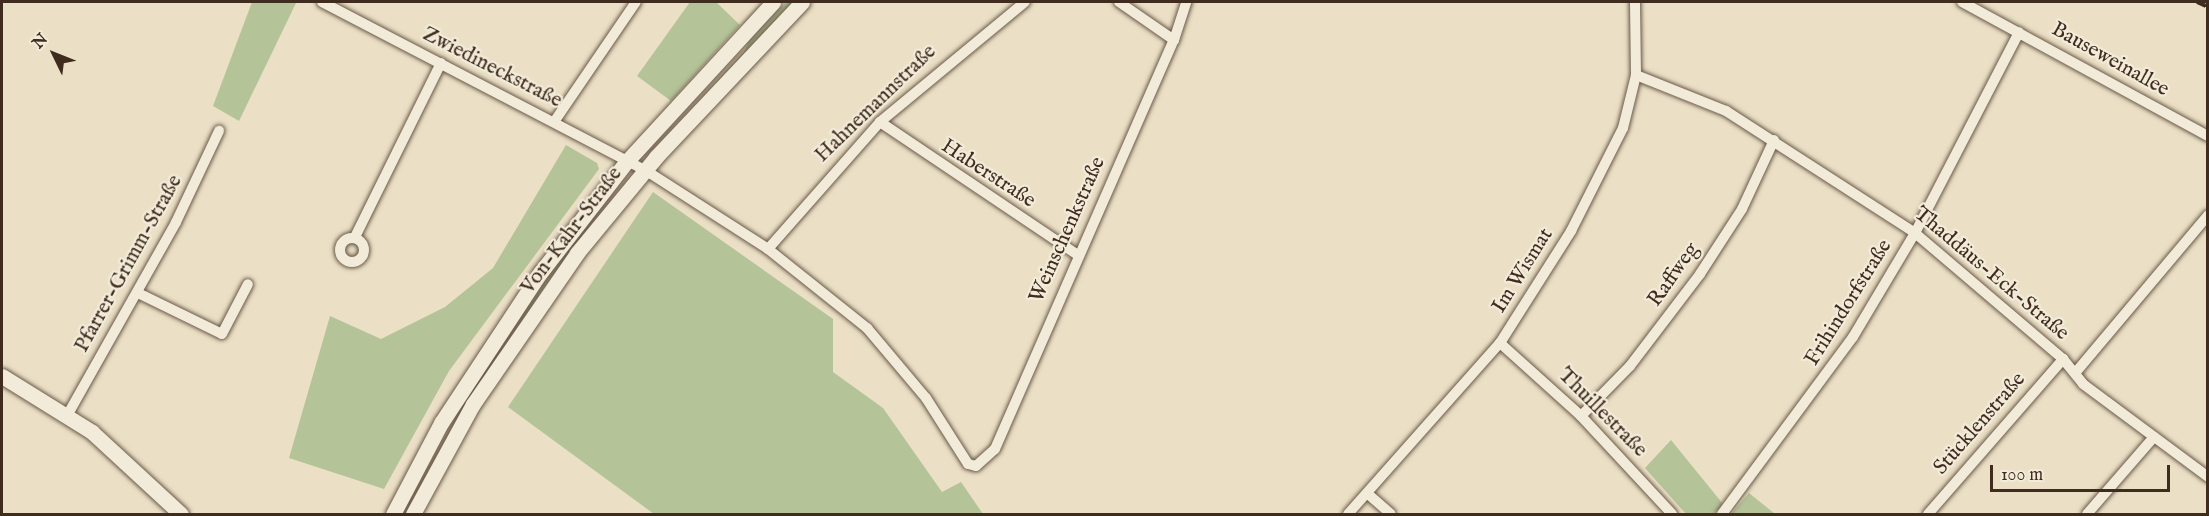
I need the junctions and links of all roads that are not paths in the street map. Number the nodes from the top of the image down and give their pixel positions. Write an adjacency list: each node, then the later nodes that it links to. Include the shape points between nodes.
1 (322, 2): 12 (street, Zwiedineckstraße)
2 (636, 2): 14 (street)
3 (773, 2): 19 (main road, Von-Kahr-Straße)
4 (802, 2): 20 (main road, Von-Kahr-Straße)
5 (1025, 2): 15 (street, Hahnemannstraße)
6 (1119, 2): 11 (street)
7 (1186, 2): 11 (street, Weinschenkstraße)
8 (1635, 2): 13 (street, Im Wismat)
9 (1962, 2): 10 (street, Bauseweinallee)
10 (2019, 32): 17 (street, Bauseweinallee); 22 (street, Frihindorfstraße)
11 (1174, 40): 25 (street, Weinschenkstraße)
12 (441, 63): 14 (street, Zwiedineckstraße); 23 (street)
13 (1636, 75): 18 (street, Thaddäus-Eck-Straße, via 1726,111); 28 (street, Im Wismat, via 1623,128 1571,231)
14 (554, 122): 19 (street, Zwiedineckstraße)
15 (880, 122): 24 (street, Hahnemannstraße); 25 (street, Haberstraße)
16 (219, 131): 27 (street, Pfarrer-Grimm-Straße)
17 (2208, 136)
18 (1774, 140): 22 (street, Thaddäus-Eck-Straße); 33 (street, Raffweg, via 1757,182 1700,274 1629,366)
19 (627, 161): 20 (street, Zwiedineckstraße); 39 (main road, Von-Kahr-Straße, via 488,348)
20 (645, 170): 24 (street, Zwiedineckstraße); 40 (main road, Von-Kahr-Straße, via 578,253 482,390)
21 (2208, 214): 30 (street)
22 (1915, 233): 29 (street, Thaddäus-Eck-Straße); 44 (street, Frihindorfstraße, via 1812,399)
23 (355, 237)
24 (768, 249): 35 (street, Zwiedineckstraße, via 867,328 926,398 968,464)
25 (1078, 255): 35 (street, Weinschenkstraße, via 995,449)
26 (248, 284): 27 (street, via 222,334)
27 (138, 293): 32 (street, Pfarrer-Grimm-Straße)
28 (1500, 343): 33 (street, Thuillestraße); 37 (street, Im Wismat)
29 (2063, 359): 30 (street, Thaddäus-Eck-Straße); 45 (street, Stücklenstraße)
30 (2076, 372): 34 (street, Thaddäus-Eck-Straße, via 2083,384)
31 (2, 376): 32 (main road)
32 (68, 414): 38 (main road)
33 (1581, 416): 43 (street, Thuillestraße)
34 (2154, 437): 36 (street, Thaddäus-Eck-Straße); 46 (street)
35 (976, 466)
36 (2208, 477)
37 (1368, 494): 41 (street, Im Wismat); 42 (street)
38 (181, 514)
39 (393, 514)
40 (413, 514)
41 (1348, 514)
42 (1391, 514)
43 (1670, 514)
44 (1722, 514)
45 (1928, 514)
46 (2087, 514)

